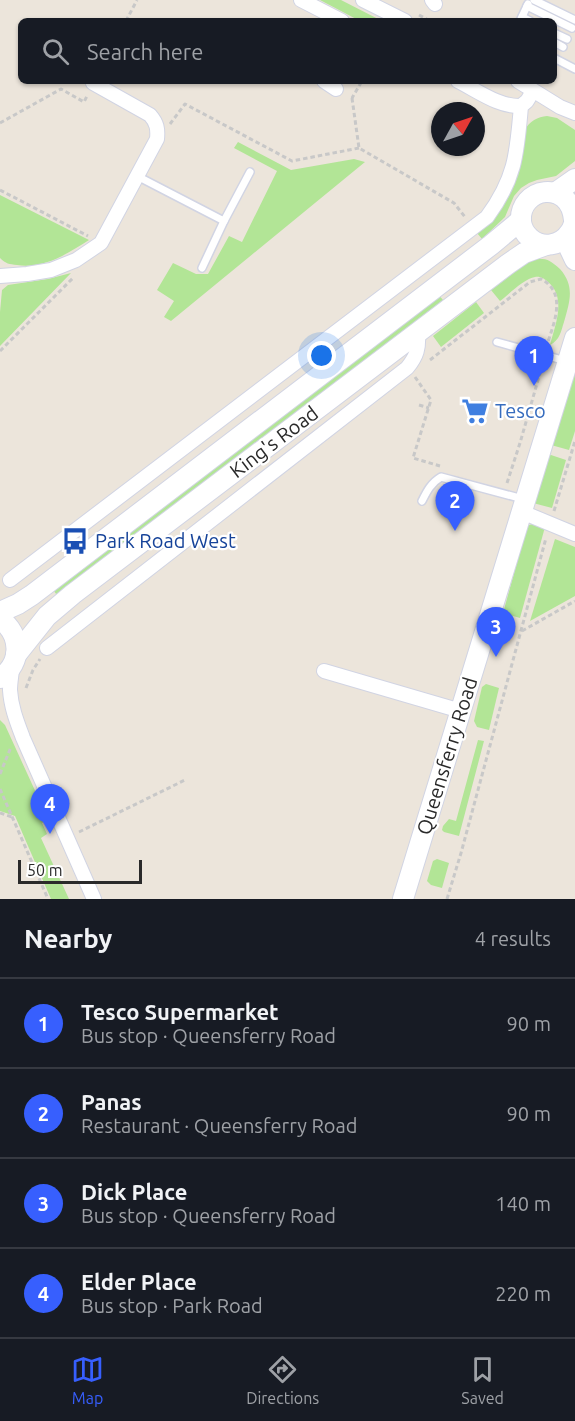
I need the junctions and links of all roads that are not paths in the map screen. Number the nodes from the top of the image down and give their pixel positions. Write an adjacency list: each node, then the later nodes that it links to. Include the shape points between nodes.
1 (301, 0): 4 (street)
2 (363, 0): 5 (street)
3 (530, 2): 6 (lane); 7 (lane); 8 (lane)
4 (333, 18)
5 (399, 18)
6 (522, 18)
7 (556, 18)
8 (573, 18)
9 (557, 19): 10 (lane)
10 (572, 28)
11 (557, 36): 12 (lane, via 565,43)
12 (557, 42)
13 (557, 60): 14 (lane)
14 (575, 69)
15 (95, 84): 26 (street, via 156,122 158,139)
16 (328, 84): 19 (street)
17 (465, 84): 21 (street, via 502,103)
18 (522, 84): 20 (street)
19 (336, 89)
20 (533, 91): 21 (street); 22 (street)
21 (521, 106): 44 (street, via 509,179 487,217)
22 (560, 106): 23 (street); 24 (street)
23 (575, 112)
24 (575, 121)
25 (250, 172): 31 (lane)
26 (137, 176): 31 (lane); 36 (street, via 101,243 76,260 51,270)
27 (575, 179): 28 (main road)
28 (555, 193): 29 (main road, via 541,193 529,200); 30 (main road, via 570,203)
29 (521, 219): 33 (main road, via 526,234); 45 (main road, King's Road)
30 (575, 220): 32 (main road)
31 (224, 221): 35 (lane)
32 (565, 238): 33 (main road); 34 (main road)
33 (546, 245): 37 (main road, King's Road, via 524,253)
34 (575, 260)
35 (202, 268)
36 (0, 276)
37 (418, 333): 47 (main road, King's Road); 49 (street, via 419,346 410,371)
38 (575, 338): 40 (main road, Queensferry Road)
39 (496, 342): 40 (lane)
40 (568, 361): 42 (main road, Queensferry Road)
41 (422, 501): 42 (lane, via 430,486 441,477 504,494)
42 (524, 506): 43 (street, via 550,524); 55 (main road, Queensferry Road)
43 (575, 534)
44 (64, 539): 45 (street); 46 (street)
45 (79, 558): 48 (main road, King's Road, via 18,604)
46 (10, 580)
47 (73, 594): 49 (street); 52 (main road, King's Road, via 47,616)
48 (0, 612)
49 (89, 615): 51 (street)
50 (0, 619): 52 (main road, via 13,633 16,644)
51 (47, 648)
52 (9, 666): 56 (street)
53 (324, 671): 55 (street)
54 (0, 703): 56 (street)
55 (461, 711): 58 (main road, Queensferry Road)
56 (18, 740): 57 (street)
57 (94, 899)
58 (403, 899)

